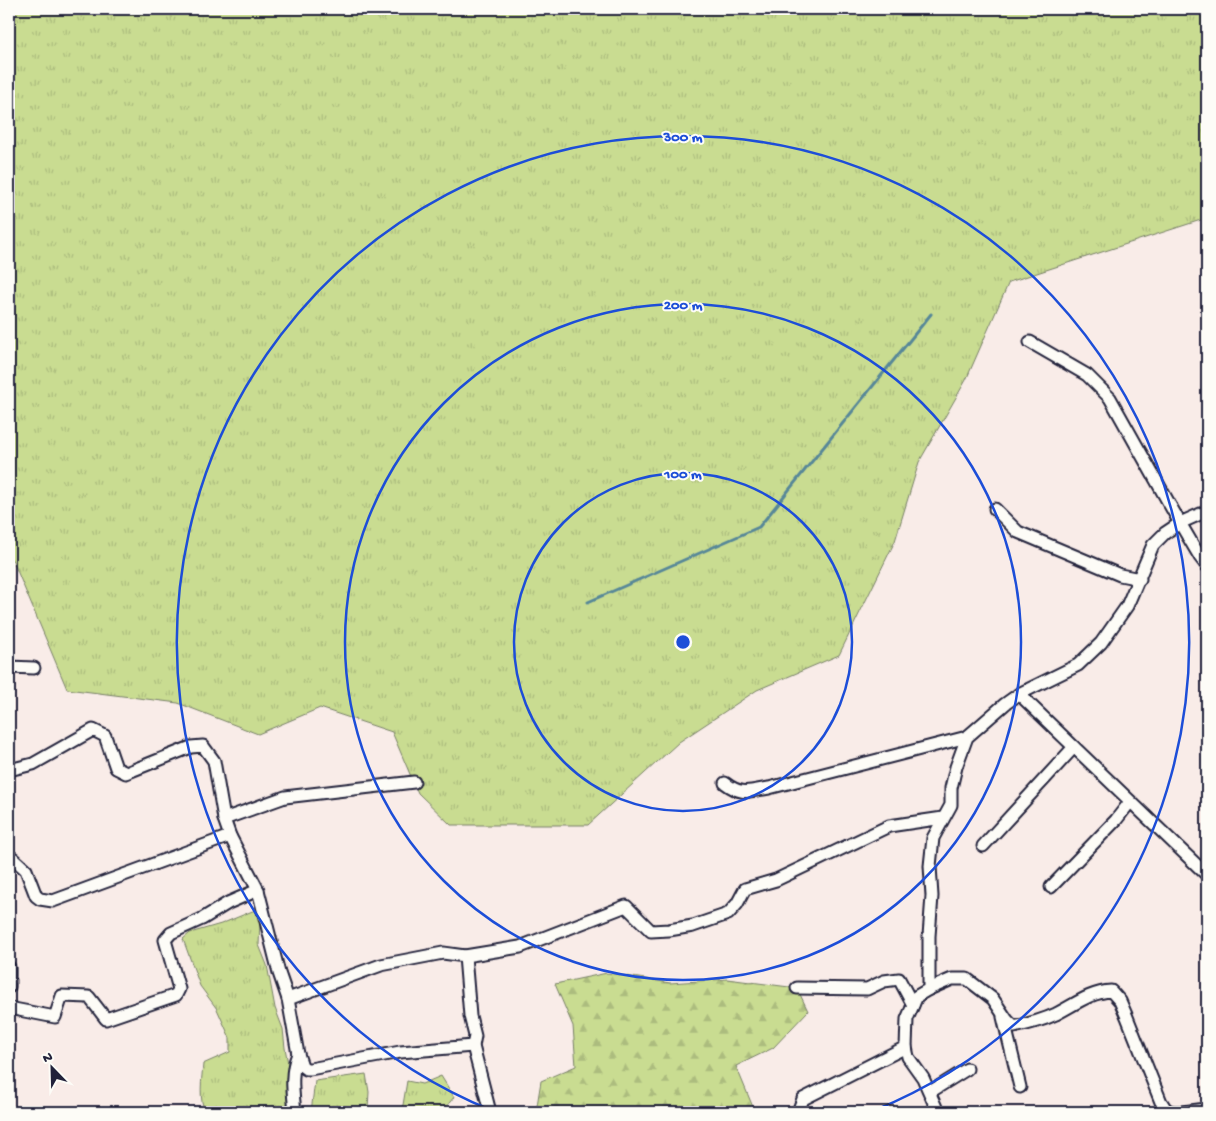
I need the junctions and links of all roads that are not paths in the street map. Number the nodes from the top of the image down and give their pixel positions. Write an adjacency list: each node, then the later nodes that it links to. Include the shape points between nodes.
1 (1030, 342): 4 (street, via 1087,375 1110,398)
2 (995, 509): 6 (street, via 1018,532 1120,575)
3 (1207, 510): 4 (street)
4 (1180, 523): 5 (street); 6 (street, via 1153,545)
5 (1207, 566)
6 (1140, 579): 9 (street, via 1127,606 1101,643 1078,665)
7 (9, 667): 8 (street)
8 (34, 668)
9 (1019, 694): 10 (street); 11 (street)
10 (967, 737): 14 (street, via 769,788 744,792); 16 (street, via 956,767 950,805)
11 (1074, 747): 15 (street); 19 (street)
12 (9, 770): 17 (street, via 33,764 93,730 105,736 116,768 126,773 191,747 203,746 214,761)
13 (414, 782): 17 (street, via 285,798)
14 (725, 783)
15 (1130, 802): 21 (street); 22 (street)
16 (943, 818): 24 (street, via 889,826 776,880 745,889 728,914 693,926 651,931 626,906 520,947); 28 (street, via 933,838 930,866)
17 (224, 819): 18 (street)
18 (230, 836): 20 (street, via 53,900 36,896 26,870); 23 (street)
19 (983, 846)
20 (9, 858)
21 (1207, 876)
22 (1052, 887)
23 (258, 890): 29 (street); 31 (street, via 171,933 166,940 179,989 176,995 106,1019 90,997 62,996 55,1017)
24 (465, 956): 29 (street, via 443,953 381,965); 33 (street, via 475,1036)
25 (9, 966): 26 (street)
26 (9, 987)
27 (797, 988): 30 (street, via 867,989 884,980 899,979)
28 (929, 989): 30 (street, via 918,996); 32 (street, via 952,979 967,979)
29 (288, 999): 35 (street)
30 (913, 1005): 34 (street, via 907,1019)
31 (9, 1008)
32 (1000, 1008): 37 (street); 39 (street, via 1014,1027 1054,1015 1101,991 1111,991 1128,1017 1166,1109)
33 (473, 1046): 35 (street, via 400,1052 310,1069 302,1066); 41 (street)
34 (906, 1047): 38 (street, via 908,1057); 42 (street, via 803,1099)
35 (298, 1054): 40 (street, via 292,1077)
36 (967, 1069): 38 (street)
37 (1020, 1087)
38 (930, 1092): 43 (street)
39 (1207, 1110)
40 (295, 1112)
41 (490, 1112)
42 (798, 1112)
43 (938, 1112)

